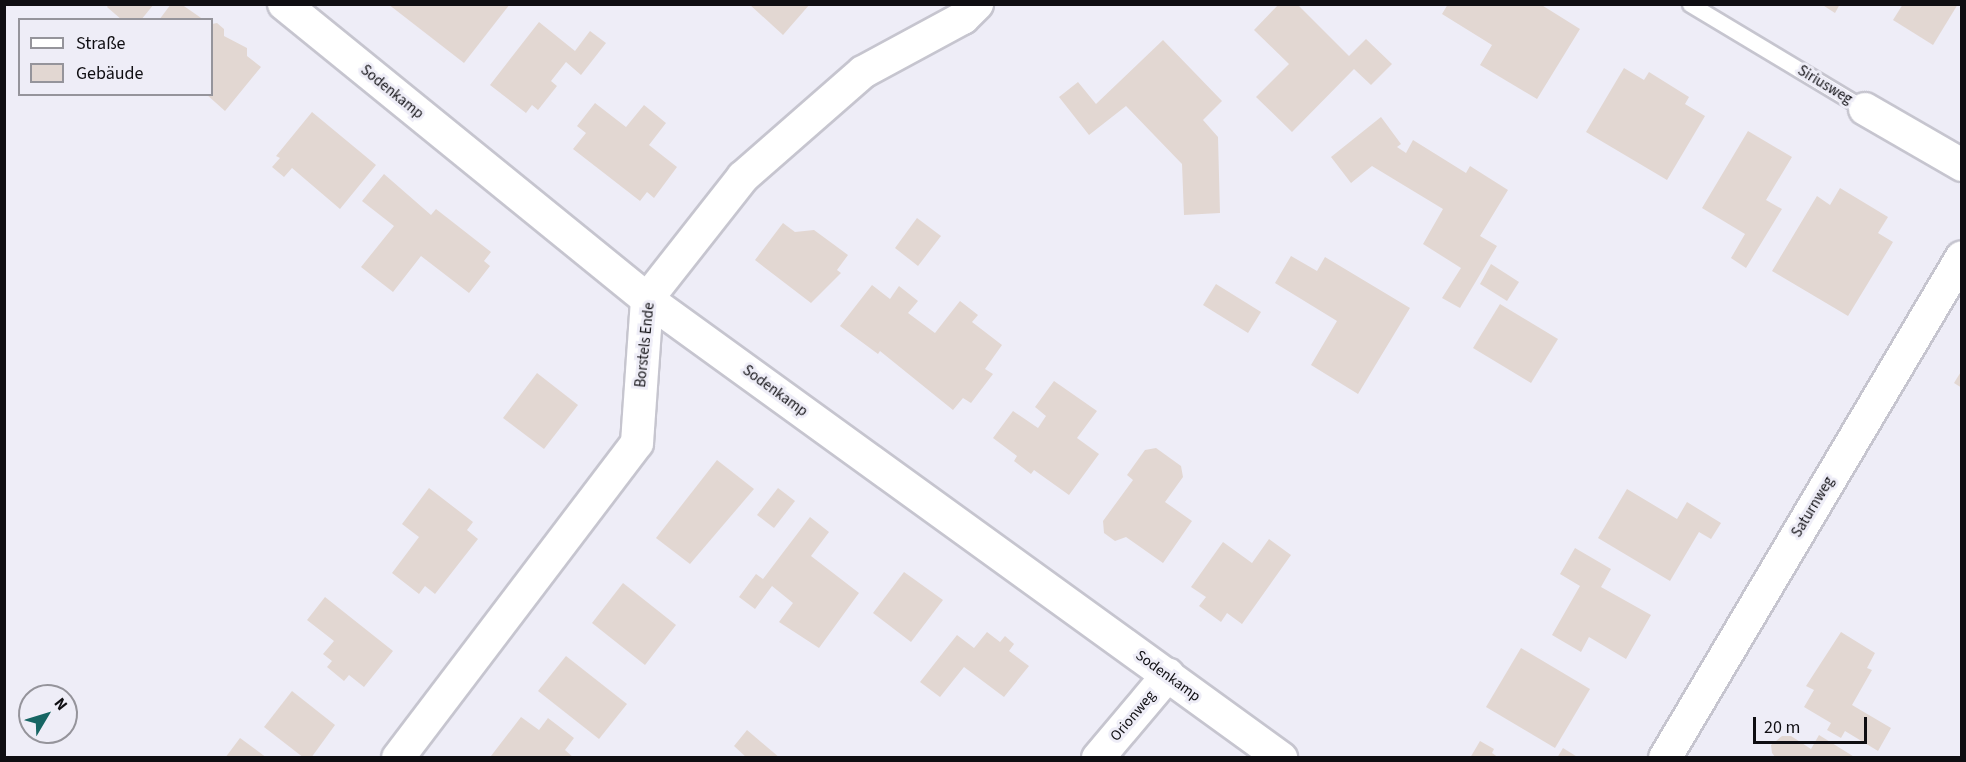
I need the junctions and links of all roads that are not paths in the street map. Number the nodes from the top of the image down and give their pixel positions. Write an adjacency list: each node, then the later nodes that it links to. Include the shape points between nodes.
1 (284, 4): 7 (street, Sodenkamp)
2 (977, 4): 7 (street, Borstels Ende, via 963,18 863,72 743,177)
3 (1690, 4): 4 (lane, Siriusweg)
4 (1865, 109): 5 (street, Siriusweg)
5 (1962, 165)
6 (1962, 257): 12 (street, Saturnweg)
7 (647, 299): 8 (street, Sodenkamp); 9 (street, Borstels Ende, via 637,443)
8 (1168, 675): 10 (street, Orionweg); 11 (street, Sodenkamp)
9 (398, 758)
10 (1098, 758)
11 (1281, 758)
12 (1665, 758)

